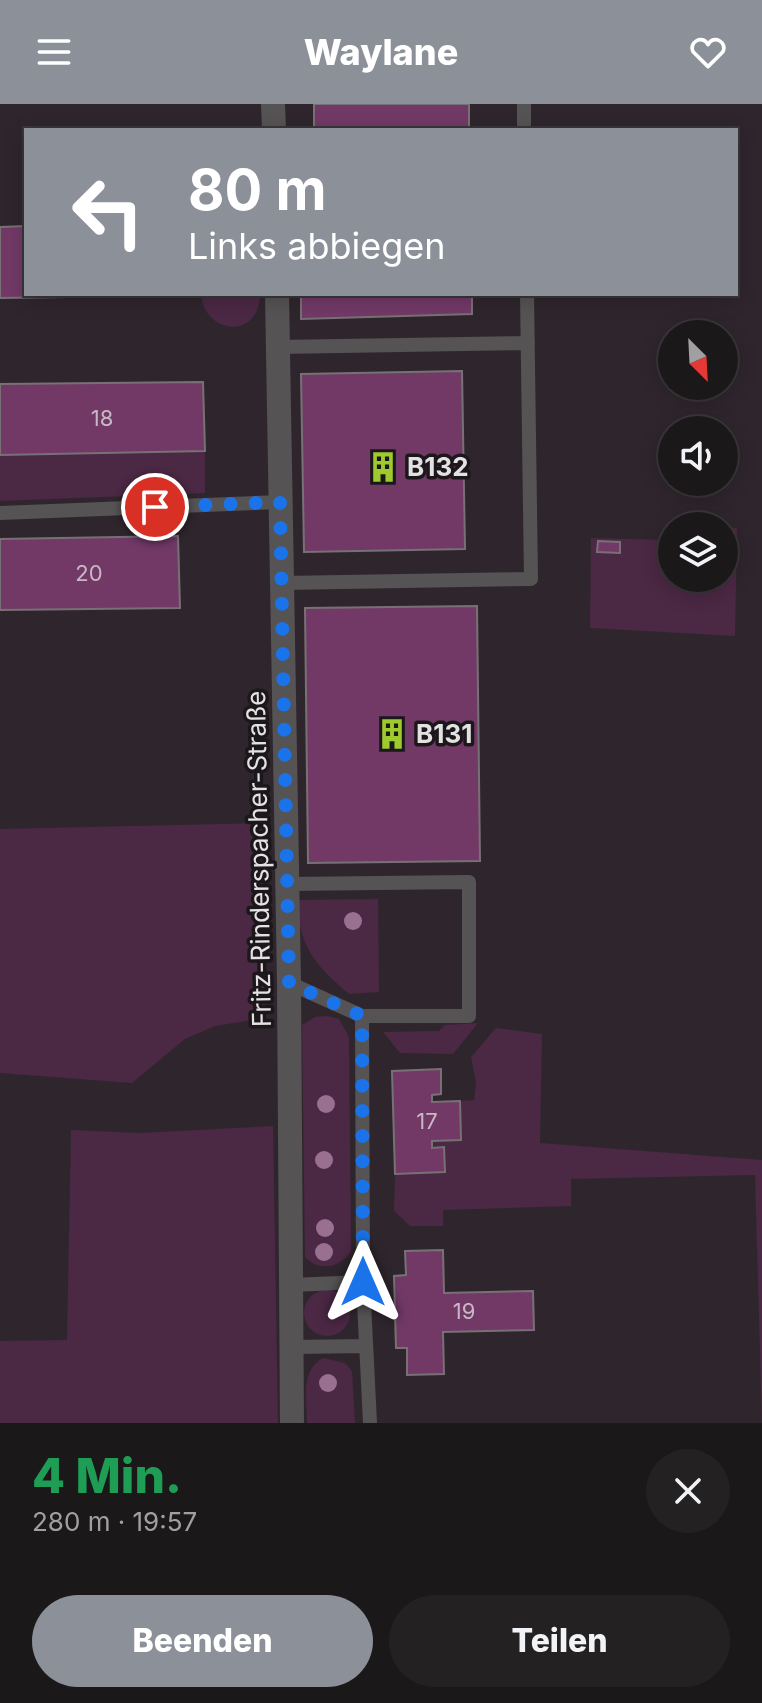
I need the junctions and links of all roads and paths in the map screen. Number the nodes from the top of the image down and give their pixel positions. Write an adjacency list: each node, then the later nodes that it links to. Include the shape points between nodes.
1 (273, 104): 3 (street)
2 (524, 104): 4 (lane)
3 (274, 128)
4 (524, 128)
5 (277, 296): 8 (street, Fritz-Rinderspacher-Straße)
6 (527, 296): 7 (lane)
7 (528, 343): 8 (lane); 11 (lane, via 531,579)
8 (278, 347): 9 (street, Fritz-Rinderspacher-Straße)
9 (280, 502): 10 (lane); 11 (street, Fritz-Rinderspacher-Straße)
10 (0, 513)
11 (282, 583): 12 (street, Fritz-Rinderspacher-Straße)
12 (287, 884): 13 (street, Fritz-Rinderspacher-Straße); 14 (lane, via 469,882 469,1016)
13 (289, 983): 14 (lane); 16 (street, Fritz-Rinderspacher-Straße)
14 (362, 1016): 15 (lane)
15 (363, 1282): 16 (lane); 17 (lane)
16 (291, 1285): 18 (street, Fritz-Rinderspacher-Straße)
17 (366, 1346): 18 (lane); 20 (lane)
18 (293, 1347): 19 (street, Fritz-Rinderspacher-Straße)
19 (292, 1423)
20 (370, 1423)

